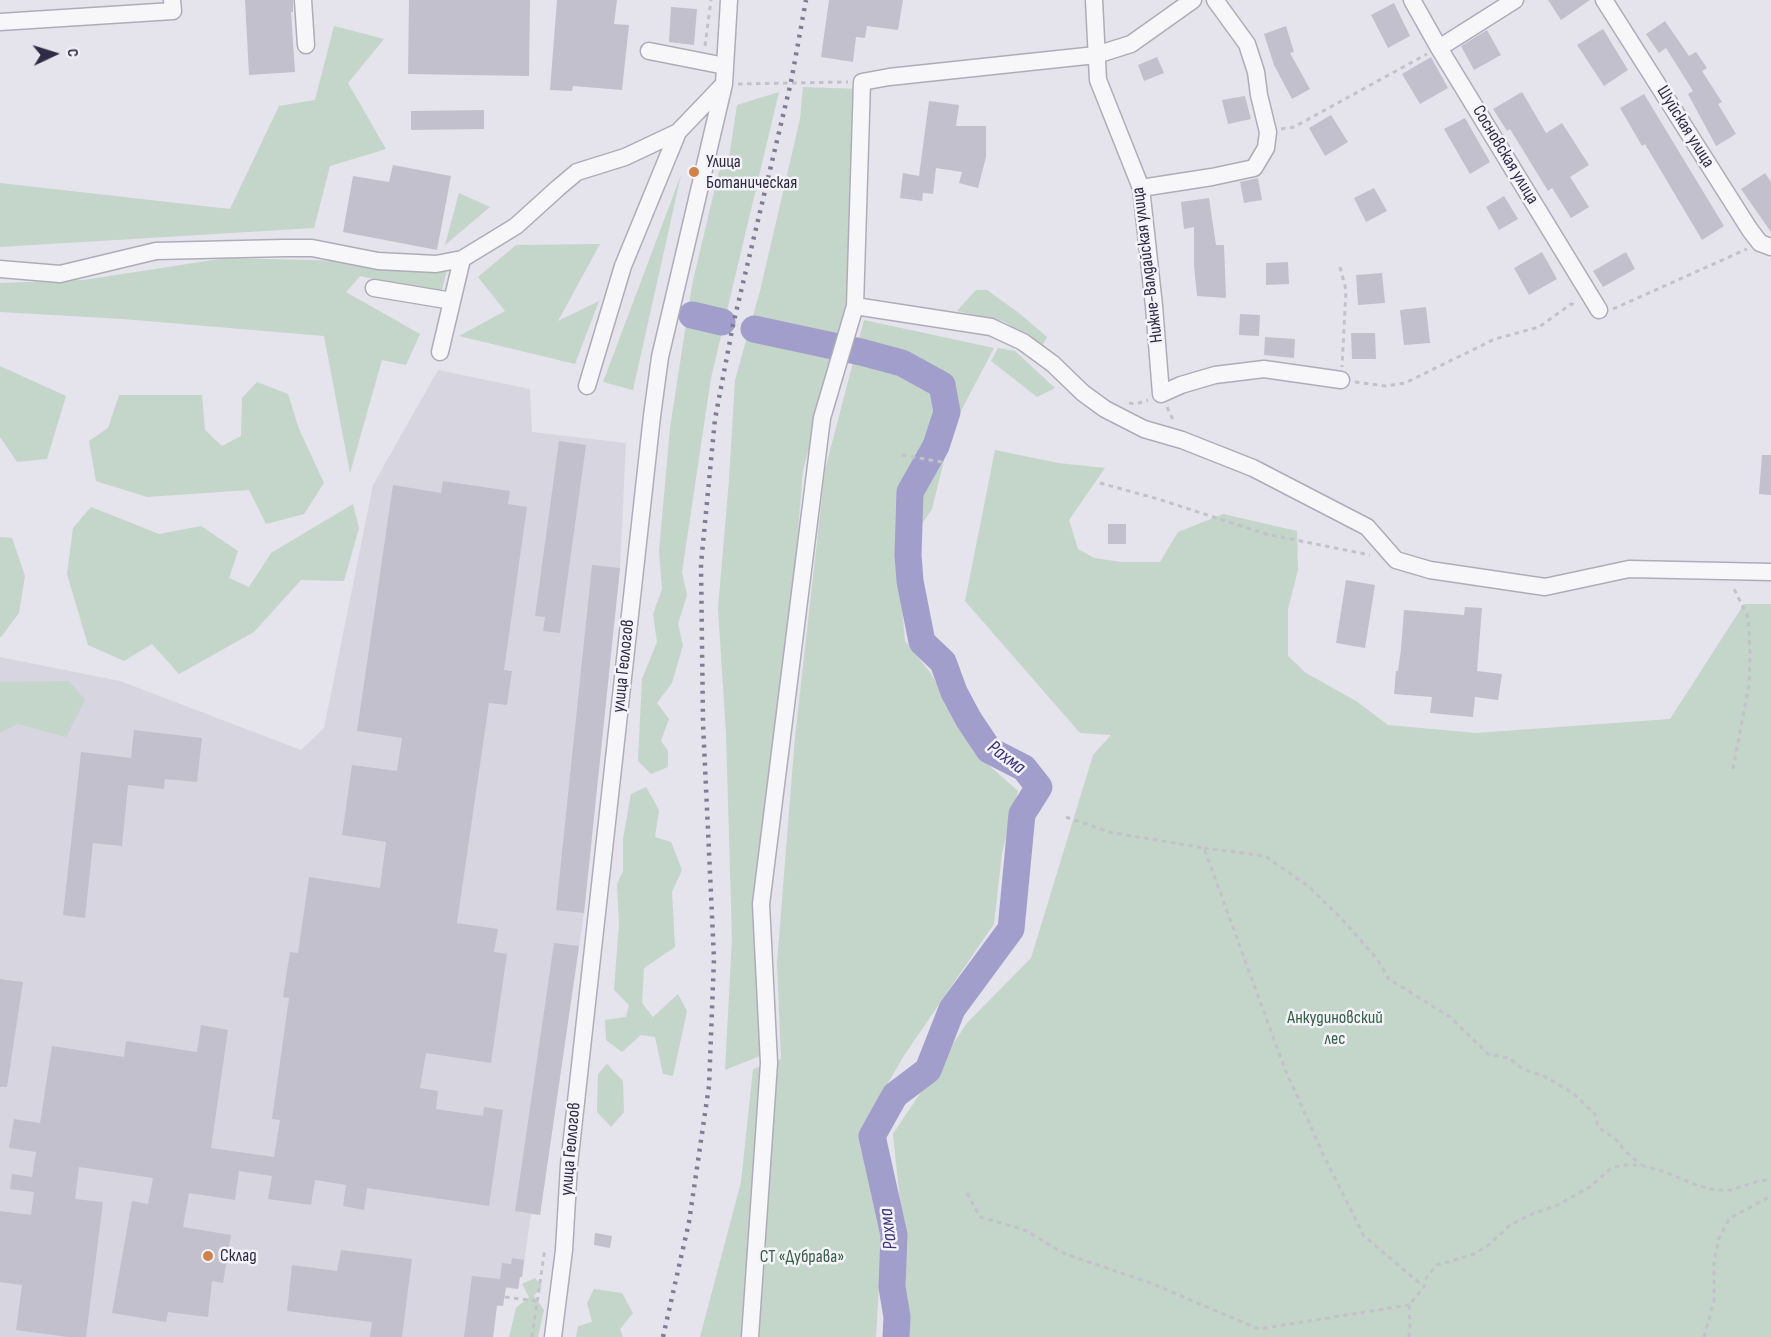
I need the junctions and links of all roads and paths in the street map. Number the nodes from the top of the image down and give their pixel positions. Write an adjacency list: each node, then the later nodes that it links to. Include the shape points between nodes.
1 (172, 0): 11 (street, via 173,11)
2 (303, 0): 12 (street)
3 (711, 0): 16 (path)
4 (729, 0): 17 (street, улица Геологов)
5 (1094, 0): 15 (street, Нижне-Валдайская улица)
6 (1193, 0): 15 (street, via 1131,44)
7 (1215, 0): 21 (street, via 1247,44)
8 (1412, 0): 13 (street, Сосновская улица)
9 (1515, 0): 13 (street)
10 (1605, 0): 23 (street, Шуйская улица, via 1743,220)
11 (0, 22)
12 (306, 45)
13 (1439, 48): 21 (path, via 1294,127); 30 (street, Сосновская улица)
14 (649, 51): 16 (street)
15 (1096, 55): 18 (street); 22 (street, Нижне-Валдайская улица, via 1098,80)
16 (703, 62): 17 (street)
17 (725, 66): 19 (street, улица Геологов)
18 (862, 82): 19 (path); 29 (street)
19 (724, 84): 20 (street); 56 (street, улица Геологов, via 660,357 571,1141)
20 (678, 132): 24 (street, via 626,156 577,172 516,226); 33 (street, via 623,266)
21 (1268, 132): 22 (street, via 1266,148 1254,168)
22 (1141, 188): 34 (street, Нижне-Валдайская улица)
23 (1766, 245): 30 (path, via 1701,268 1611,309)
24 (462, 259): 26 (street, via 436,264 378,261 312,248 284,248 156,251 60,274); 28 (street)
25 (1340, 267): 32 (path, via 1346,290)
26 (0, 269)
27 (374, 288): 28 (street)
28 (452, 301): 31 (street)
29 (855, 306): 36 (street, via 991,327 1023,342 1105,409 1144,429); 57 (street, via 822,417 761,904 769,1063)
30 (1599, 310): 32 (path, via 1571,304 1539,327 1495,339 1405,383 1386,386)
31 (440, 352)
32 (1341, 380): 34 (street, via 1264,369 1215,375)
33 (587, 386)
34 (1161, 394): 35 (path, via 1136,404); 36 (path)
35 (1120, 401)
36 (1182, 440): 40 (street, via 1253,468 1367,527)
37 (902, 455): 38 (path)
38 (942, 462)
39 (1100, 483): 40 (path, via 1266,534)
40 (1396, 560): 41 (street, via 1430,570 1545,587 1629,569)
41 (1724, 571): 42 (street); 43 (path, via 1748,617 1750,653 1749,684)
42 (1771, 572)
43 (1733, 770)
44 (1066, 817): 45 (path, via 1108,832)
45 (1204, 848): 46 (path, via 1265,856 1308,885 1378,960 1389,980 1450,1017 1488,1054 1509,1058 1574,1094 1595,1114 1598,1127 1614,1137); 51 (path, via 1284,1067 1364,1236)
46 (1641, 1165): 47 (path, via 1715,1190); 51 (path, via 1611,1168 1591,1186 1510,1225 1474,1254 1437,1264)
47 (1771, 1180)
48 (967, 1193): 54 (path, via 980,1217 1025,1230 1065,1254 1148,1282 1259,1329)
49 (1771, 1196): 59 (path, via 1730,1218 1719,1238 1713,1301)
50 (545, 1248): 53 (path)
51 (1424, 1287): 54 (path)
52 (505, 1298): 53 (path)
53 (537, 1301): 55 (path)
54 (1408, 1305): 58 (path)
55 (532, 1337)
56 (553, 1337)
57 (750, 1337)
58 (1409, 1337)
59 (1704, 1337)

